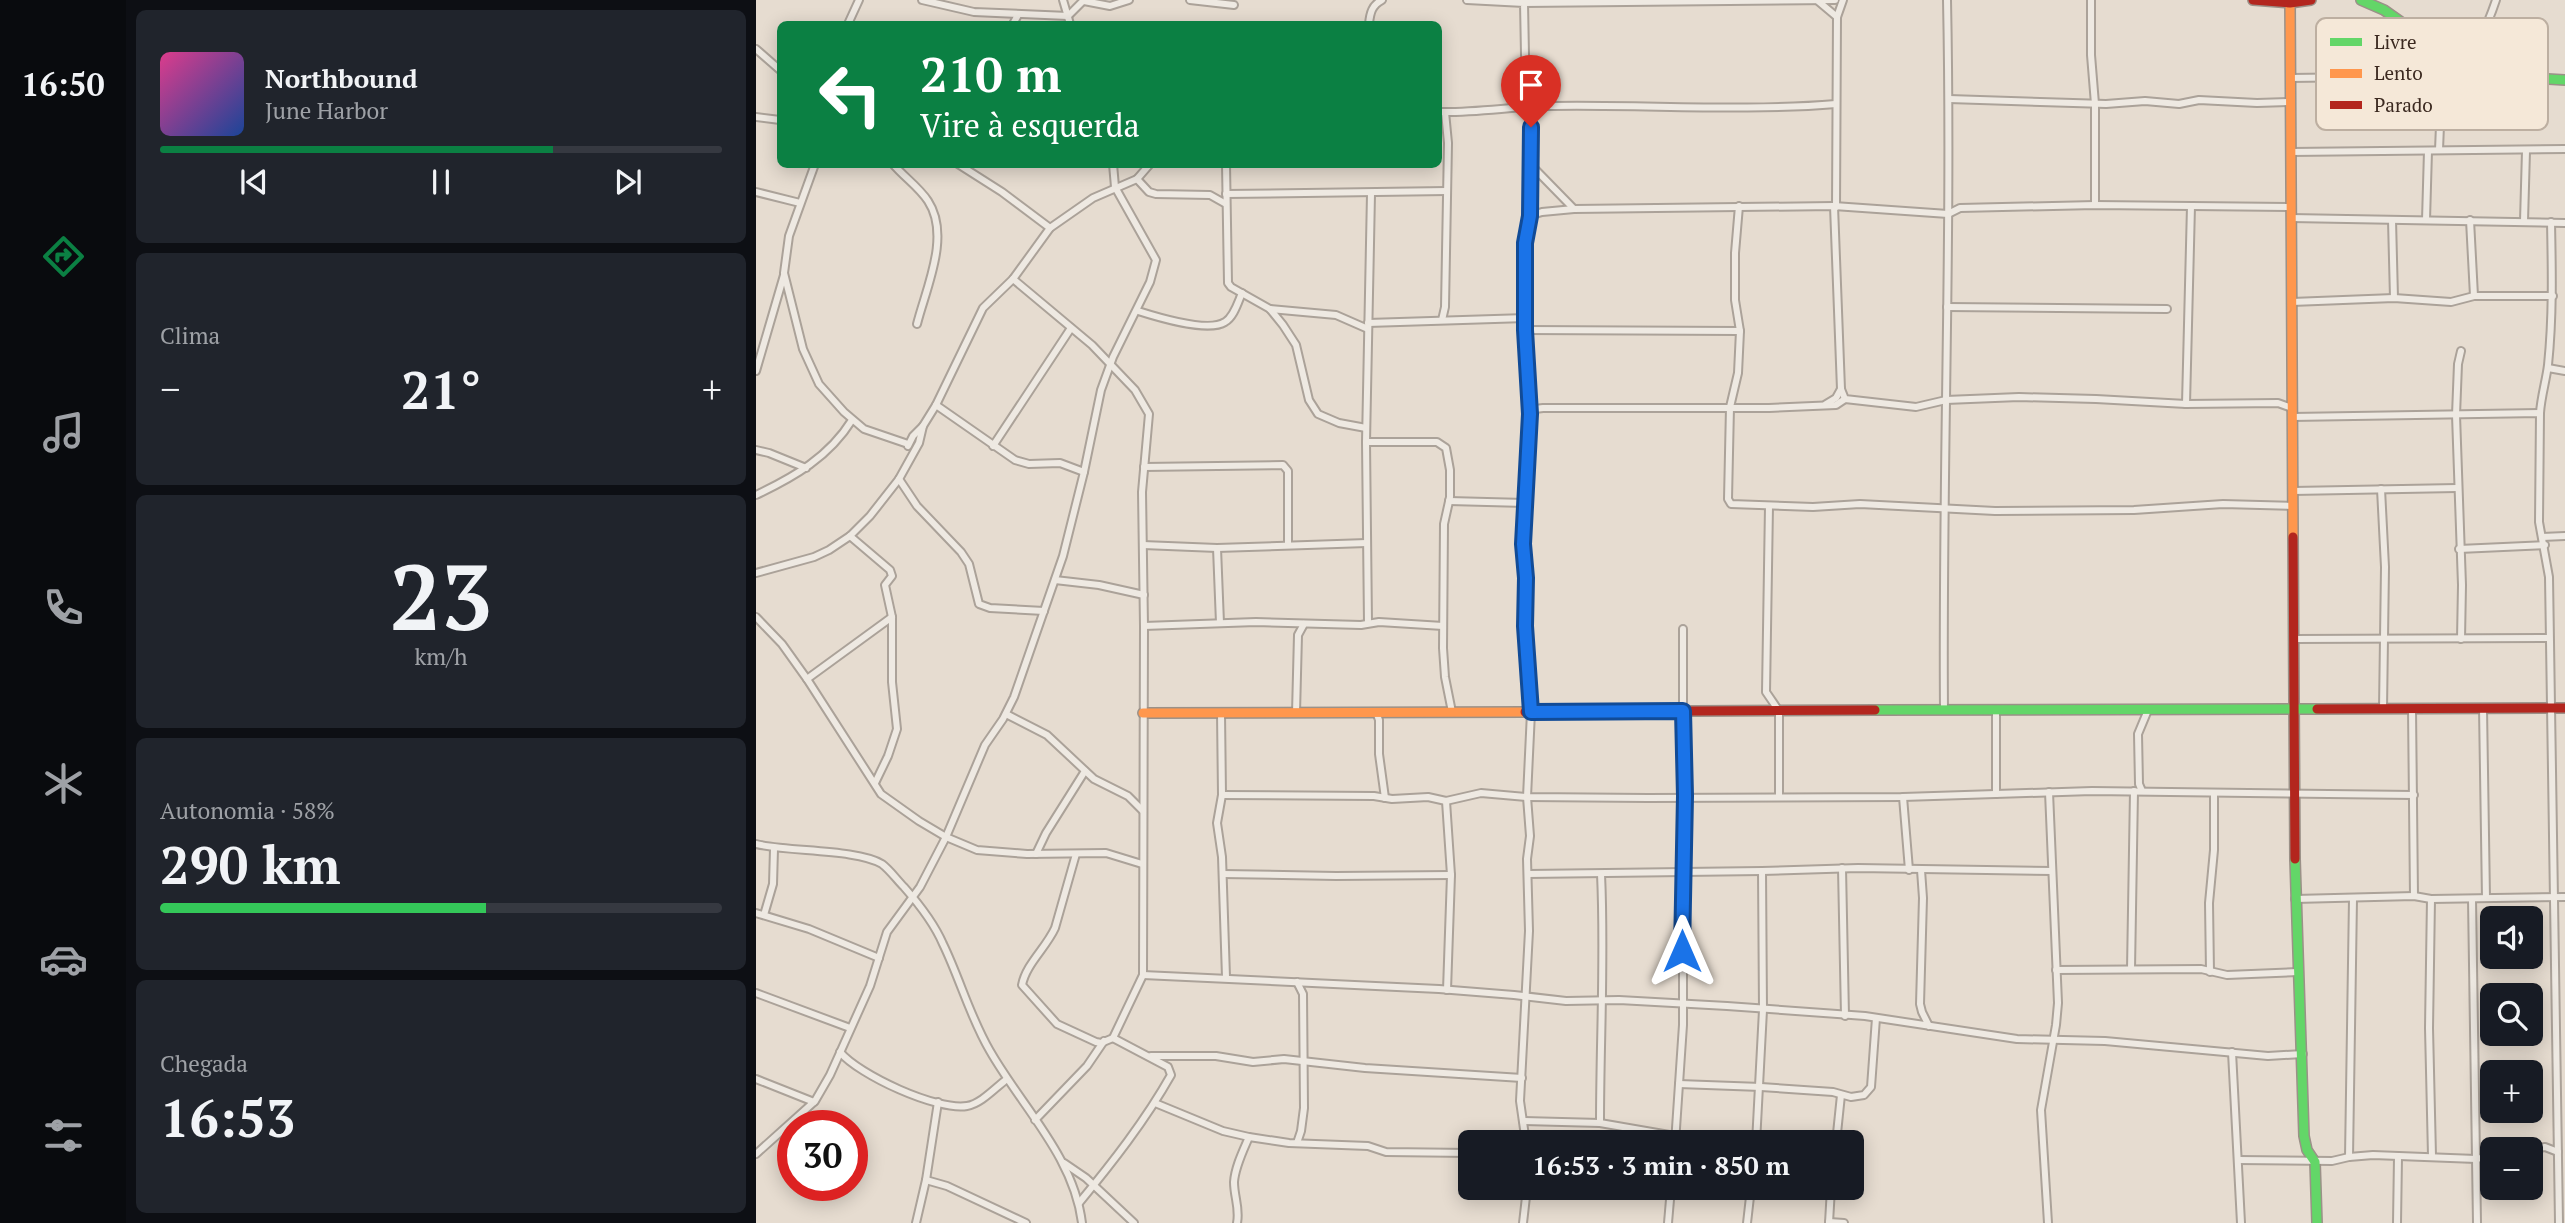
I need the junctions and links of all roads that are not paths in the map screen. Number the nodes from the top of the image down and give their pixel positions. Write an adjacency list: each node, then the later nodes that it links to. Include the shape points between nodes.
1 (859, 0): 30 (street)
2 (922, 0): 25 (street, via 974,12)
3 (1063, 0): 26 (street)
4 (1084, 0): 5 (street, via 1110,6); 26 (street)
5 (1129, 0)
6 (1190, 0): 24 (street)
7 (1467, 0): 20 (street)
8 (1594, 0): 9 (street); 20 (street)
9 (1788, 0): 10 (street)
10 (1801, 0): 21 (street)
11 (1835, 0): 21 (street)
12 (1843, 0): 27 (street)
13 (1947, 0): 38 (street)
14 (2091, 0): 41 (street)
15 (2253, 0): 22 (street)
16 (2311, 0): 22 (street)
17 (2361, 0): 23 (street)
18 (2496, 0): 29 (street)
19 (1377, 1): 33 (street)
20 (1524, 1): 42 (street)
21 (1818, 1): 27 (street)
22 (2290, 2): 36 (street)
23 (2374, 3): 28 (street)
24 (1234, 5)
25 (1018, 15): 26 (street); 31 (street)
26 (1068, 16): 32 (street)
27 (1837, 17): 40 (street)
28 (2395, 18)
29 (2489, 18)
30 (849, 21)
31 (1015, 21)
32 (1069, 21)
33 (1369, 21)
34 (756, 49): 35 (street)
35 (777, 67)
36 (2290, 78): 37 (street); 39 (street)
37 (2316, 78)
38 (1949, 99): 41 (street); 73 (street)
39 (2291, 102): 41 (street); 51 (street)
40 (1836, 104): 42 (street, via 1790,108); 69 (street)
41 (2095, 104): 67 (street)
42 (1531, 107): 43 (street); 52 (street)
43 (1442, 112): 61 (street, via 1448,143)
44 (756, 117): 45 (street)
45 (777, 120)
46 (2440, 130): 48 (street)
47 (2565, 149): 50 (street)
48 (2439, 150): 49 (street); 50 (street)
49 (2428, 151): 51 (street); 77 (street)
50 (2526, 151): 79 (street)
51 (2291, 152): 71 (street)
52 (1532, 166): 72 (street); 74 (street)
53 (813, 168): 65 (street)
54 (898, 168): 98 (street, via 927,199 937,231 934,263)
55 (964, 168): 82 (street)
56 (1113, 168): 60 (street)
57 (1148, 168): 59 (street)
58 (1226, 168): 63 (street)
59 (1137, 179): 60 (street); 66 (street, via 1156,194 1210,195)
60 (1115, 187): 82 (street); 95 (street, via 1156,260)
61 (1447, 191): 64 (street); 97 (street)
62 (756, 192): 65 (street)
63 (1226, 194): 64 (street); 66 (street)
64 (1371, 194): 99 (street)
65 (800, 203): 83 (street, via 789,236)
66 (1226, 204): 85 (street, via 1226,275 1231,287)
67 (2095, 205): 70 (street); 73 (street, via 1960,208)
68 (1739, 206): 69 (street); 72 (street); 102 (street, via 1735,300)
69 (1835, 206): 73 (street); 108 (street)
70 (2191, 206): 71 (street); 114 (street)
71 (2291, 207): 75 (street)
72 (1574, 209): 74 (street)
73 (1948, 214): 92 (street)
74 (1530, 216): 96 (street, via 1525,243)
75 (2291, 218): 76 (street); 89 (street)
76 (2392, 220): 77 (street); 88 (street)
77 (2426, 220): 78 (street)
78 (2470, 220): 79 (street); 86 (street)
79 (2524, 221): 80 (street)
80 (2551, 222): 81 (street); 87 (street)
81 (2565, 223)
82 (1050, 228): 84 (street)
83 (785, 273): 90 (street); 91 (street)
84 (1013, 279): 100 (street); 115 (street, via 983,307)
85 (1242, 293): 93 (street); 95 (street, via 1223,324 1174,321)
86 (2474, 296): 87 (street); 88 (street, via 2451,302)
87 (2553, 296): 105 (street)
88 (2393, 298): 89 (street)
89 (2292, 302): 109 (street)
90 (774, 306): 91 (street); 106 (street)
91 (791, 306): 121 (street, via 812,373)
92 (1947, 307): 94 (street); 111 (street)
93 (1270, 309): 99 (street, via 1336,315); 123 (street, via 1296,345 1314,408 1323,417)
94 (2167, 309)
95 (1138, 311): 104 (street)
96 (1526, 318): 97 (street); 101 (street)
97 (1442, 320): 99 (street)
98 (917, 324)
99 (1368, 326): 123 (street)
100 (1071, 328): 104 (street); 126 (street)
101 (1525, 330): 102 (street); 118 (street)
102 (1740, 331): 116 (street)
103 (2461, 351): 120 (street)
104 (1110, 365): 129 (street, via 1135,390 1149,414); 131 (street)
105 (2548, 368): 107 (street); 119 (street)
106 (756, 370)
107 (2565, 371)
108 (1841, 389): 110 (street); 113 (street)
109 (2292, 392): 112 (street); 117 (street)
110 (1845, 400): 111 (street, via 1916,407); 113 (street)
111 (1947, 400): 114 (street, via 2084,398); 141 (street)
112 (2278, 403): 114 (street); 117 (street)
113 (1826, 404): 116 (street)
114 (2186, 404)
115 (936, 405): 122 (street); 126 (street)
116 (1730, 407): 118 (street, via 1543,408); 139 (street, via 1728,499 1735,506)
117 (2292, 412): 120 (street); 135 (street)
118 (1530, 414): 138 (street)
119 (2540, 414): 120 (street); 144 (street)
120 (2456, 415): 133 (street)
121 (852, 420): 125 (street, via 873,433); 130 (street)
122 (923, 426): 125 (street); 128 (street)
123 (1366, 428): 124 (street)
124 (1366, 442): 137 (street, via 1443,444 1450,470); 145 (street)
125 (908, 444): 128 (street)
126 (993, 446): 131 (street, via 1021,463 1060,463)
127 (756, 450): 130 (street)
128 (910, 457): 132 (street)
129 (1144, 467): 146 (street, via 1283,465 1288,471); 147 (street)
130 (806, 468): 136 (street)
131 (1084, 472): 152 (street)
132 (899, 479): 142 (street); 154 (street, via 917,506 961,552 979,604)
133 (2457, 488): 134 (street); 150 (street)
134 (2381, 489): 135 (street); 167 (street)
135 (2293, 491): 140 (street)
136 (756, 495)
137 (1449, 501): 138 (street); 162 (street, via 1444,524)
138 (1525, 503): 182 (street, via 1525,626)
139 (1769, 506): 141 (street, via 1860,504); 180 (street, via 1766,692)
140 (2293, 506): 141 (street); 166 (street)
141 (1946, 509): 176 (street)
142 (850, 536): 151 (street, via 814,557); 156 (street, via 890,570 892,576 884,585)
143 (2565, 536): 144 (street)
144 (2542, 537): 148 (street)
145 (1367, 543): 146 (street); 159 (street)
146 (1288, 544): 149 (street)
147 (1143, 545): 149 (street); 153 (street)
148 (2545, 545): 150 (street); 165 (street)
149 (1217, 548): 157 (street)
150 (2459, 549): 168 (street)
151 (756, 573)
152 (1055, 580): 153 (street); 154 (street)
153 (1144, 595): 161 (street)
154 (1044, 611): 186 (street)
155 (756, 617): 169 (street)
156 (892, 617): 169 (street); 189 (street, via 897,729)
157 (1220, 623): 158 (street); 161 (street)
158 (1290, 623): 160 (street); 164 (street)
159 (1368, 623): 160 (street); 162 (street)
160 (1304, 624): 164 (street)
161 (1144, 626): 183 (street)
162 (1443, 626): 181 (street, via 1443,666)
163 (1683, 629): 179 (street)
164 (1298, 635): 185 (street)
165 (2549, 638): 168 (street); 171 (street)
166 (2294, 639): 167 (street); 173 (street)
167 (2382, 639): 168 (street); 174 (street)
168 (2461, 639)
169 (807, 679): 189 (street)
170 (2483, 708): 171 (street); 175 (street); 226 (street)
171 (2550, 708): 172 (street); 223 (street)
172 (2565, 708)
173 (2294, 709): 174 (street); 178 (street); 195 (street)
174 (2382, 709): 175 (street)
175 (2412, 709): 197 (street)
176 (1944, 710): 177 (street); 180 (street)
177 (1996, 710): 178 (street); 194 (street)
178 (2148, 710): 191 (street, via 2138,734)
179 (1683, 711): 180 (street); 182 (street); 199 (street)
180 (1779, 711): 201 (street)
181 (1452, 712): 182 (street); 187 (street, via 1387,712)
182 (1531, 712): 200 (street)
183 (1143, 713): 184 (street); 190 (street)
184 (1221, 713): 185 (street); 196 (street)
185 (1296, 713): 187 (street)
186 (1006, 714): 188 (street, via 1047,735); 206 (street, via 985,745)
187 (1378, 716): 203 (street)
188 (1085, 771): 198 (street); 209 (street)
189 (875, 783): 206 (street, via 881,794)
190 (1144, 786): 198 (street); 205 (street)
191 (2138, 791): 192 (street); 193 (street); 233 (street)
192 (2049, 792): 194 (street); 216 (street)
193 (2214, 793): 195 (street); 235 (street, via 2208,903)
194 (1996, 794): 202 (street)
195 (2294, 794): 197 (street); 227 (street)
196 (1222, 795): 203 (street); 218 (street, via 1217,823)
197 (2414, 795): 222 (street)
198 (1128, 796): 205 (street)
199 (1685, 796): 200 (street); 201 (street); 215 (street)
200 (1527, 797): 204 (street, via 1481,793); 219 (street)
201 (1779, 797): 202 (street)
202 (1903, 797): 213 (street)
203 (1385, 798): 204 (street)
204 (1446, 801): 221 (street)
205 (1143, 811): 211 (street)
206 (946, 837): 209 (street, via 977,849); 225 (street)
207 (756, 844): 208 (street)
208 (774, 849): 225 (street, via 874,861); 231 (street, via 773,884)
209 (1036, 854): 210 (street)
210 (1076, 854): 211 (street, via 1106,853); 256 (street, via 1055,929 1022,985 1058,1024 1096,1042)
211 (1142, 864): 237 (street)
212 (1842, 868): 213 (street); 217 (street); 249 (street)
213 (1909, 870): 214 (street)
214 (1921, 870): 216 (street); 248 (street)
215 (1683, 871): 217 (street); 220 (street); 246 (street)
216 (2052, 871): 234 (street)
217 (1762, 872): 247 (street)
218 (1223, 874): 221 (street); 238 (street)
219 (1528, 874): 220 (street); 244 (street)
220 (1601, 874): 245 (street)
221 (1451, 875): 241 (street)
222 (2414, 896): 228 (street); 229 (street)
223 (2553, 897): 224 (street); 226 (street); 281 (street)
224 (2565, 897)
225 (913, 898): 232 (street, via 887,932); 266 (street, via 942,942 972,1016)
226 (2486, 898): 230 (street)
227 (2295, 899): 228 (street); 236 (street)
228 (2353, 899): 289 (street)
229 (2431, 899): 230 (street); 288 (street)
230 (2472, 899): 291 (street)
231 (760, 914): 232 (street)
232 (879, 958): 253 (street)
233 (2132, 969): 234 (street); 235 (street)
234 (2056, 970): 255 (street)
235 (2210, 972): 236 (street)
236 (2298, 972): 259 (street)
237 (1143, 975): 238 (street); 254 (street)
238 (1226, 977): 239 (street)
239 (1297, 982): 240 (street); 243 (street)
240 (1311, 982): 241 (street); 243 (street)
241 (1447, 990): 244 (street)
242 (756, 993): 253 (street)
243 (1303, 994): 261 (street)
244 (1526, 996): 245 (street); 264 (street)
245 (1604, 1001): 246 (street); 275 (street)
246 (1682, 1004): 247 (street); 267 (street)
247 (1763, 1010): 249 (street); 268 (street)
248 (1922, 1012): 251 (street); 252 (street)
249 (1845, 1016): 250 (street)
250 (1876, 1018): 251 (street); 269 (street, via 1869,1092)
251 (1913, 1023): 252 (street)
252 (1929, 1026): 255 (street)
253 (850, 1028): 257 (street)
254 (1113, 1038): 256 (street); 260 (street)
255 (2054, 1040): 258 (street); 313 (street, via 2041,1110)
256 (1104, 1041): 273 (street, via 1087,1066)
257 (840, 1052): 262 (street); 263 (street)
258 (2232, 1052): 259 (street); 293 (street)
259 (2303, 1054): 295 (street, via 2304,1136)
260 (1149, 1056): 261 (street); 272 (street, via 1171,1071)
261 (1302, 1060): 264 (street); 283 (street, via 1304,1108)
262 (849, 1063): 263 (street); 271 (street, via 898,1089)
263 (835, 1066): 270 (street)
264 (1521, 1078): 274 (street)
265 (756, 1079): 270 (street)
266 (1007, 1079): 271 (street, via 965,1107); 273 (street)
267 (1679, 1084): 268 (street); 278 (street)
268 (1761, 1087): 269 (street); 279 (street)
269 (1841, 1095): 280 (street)
270 (814, 1101): 287 (street)
271 (938, 1102): 296 (street)
272 (1155, 1103): 282 (street); 297 (street)
273 (1035, 1120): 294 (street)
274 (1523, 1121): 275 (street); 276 (street)
275 (1600, 1123): 277 (street)
276 (1524, 1130)
277 (1633, 1130)
278 (1676, 1130)
279 (1757, 1130)
280 (1837, 1130)
281 (2556, 1134): 284 (street); 285 (street)
282 (1249, 1137): 283 (street); 307 (street, via 1235,1175)
283 (1297, 1143): 286 (street, via 1368,1146 1386,1152)
284 (2545, 1147): 285 (street)
285 (2560, 1148): 318 (street)
286 (1458, 1153)
287 (756, 1154)
288 (2432, 1156): 290 (street); 291 (street)
289 (2350, 1157): 290 (street); 295 (street)
290 (2398, 1157): 316 (street)
291 (2476, 1158): 292 (street); 317 (street)
292 (2480, 1158)
293 (2238, 1160): 295 (street); 314 (street)
294 (1063, 1162): 297 (street); 302 (street)
295 (2315, 1162): 315 (street)
296 (926, 1180): 303 (street); 304 (street)
297 (1094, 1186): 302 (street); 306 (street)
298 (1526, 1200): 308 (street)
299 (1670, 1200): 309 (street)
300 (1750, 1200): 310 (street)
301 (1830, 1200): 311 (street)
302 (1079, 1202): 305 (street)
303 (916, 1223)
304 (1026, 1223)
305 (1082, 1223)
306 (1134, 1223)
307 (1237, 1223)
308 (1523, 1223)
309 (1668, 1223)
310 (1748, 1223)
311 (1829, 1223): 312 (street)
312 (1844, 1223)
313 (2048, 1223)
314 (2241, 1223)
315 (2317, 1223)
316 (2397, 1223)
317 (2477, 1223)
318 (2559, 1223)

